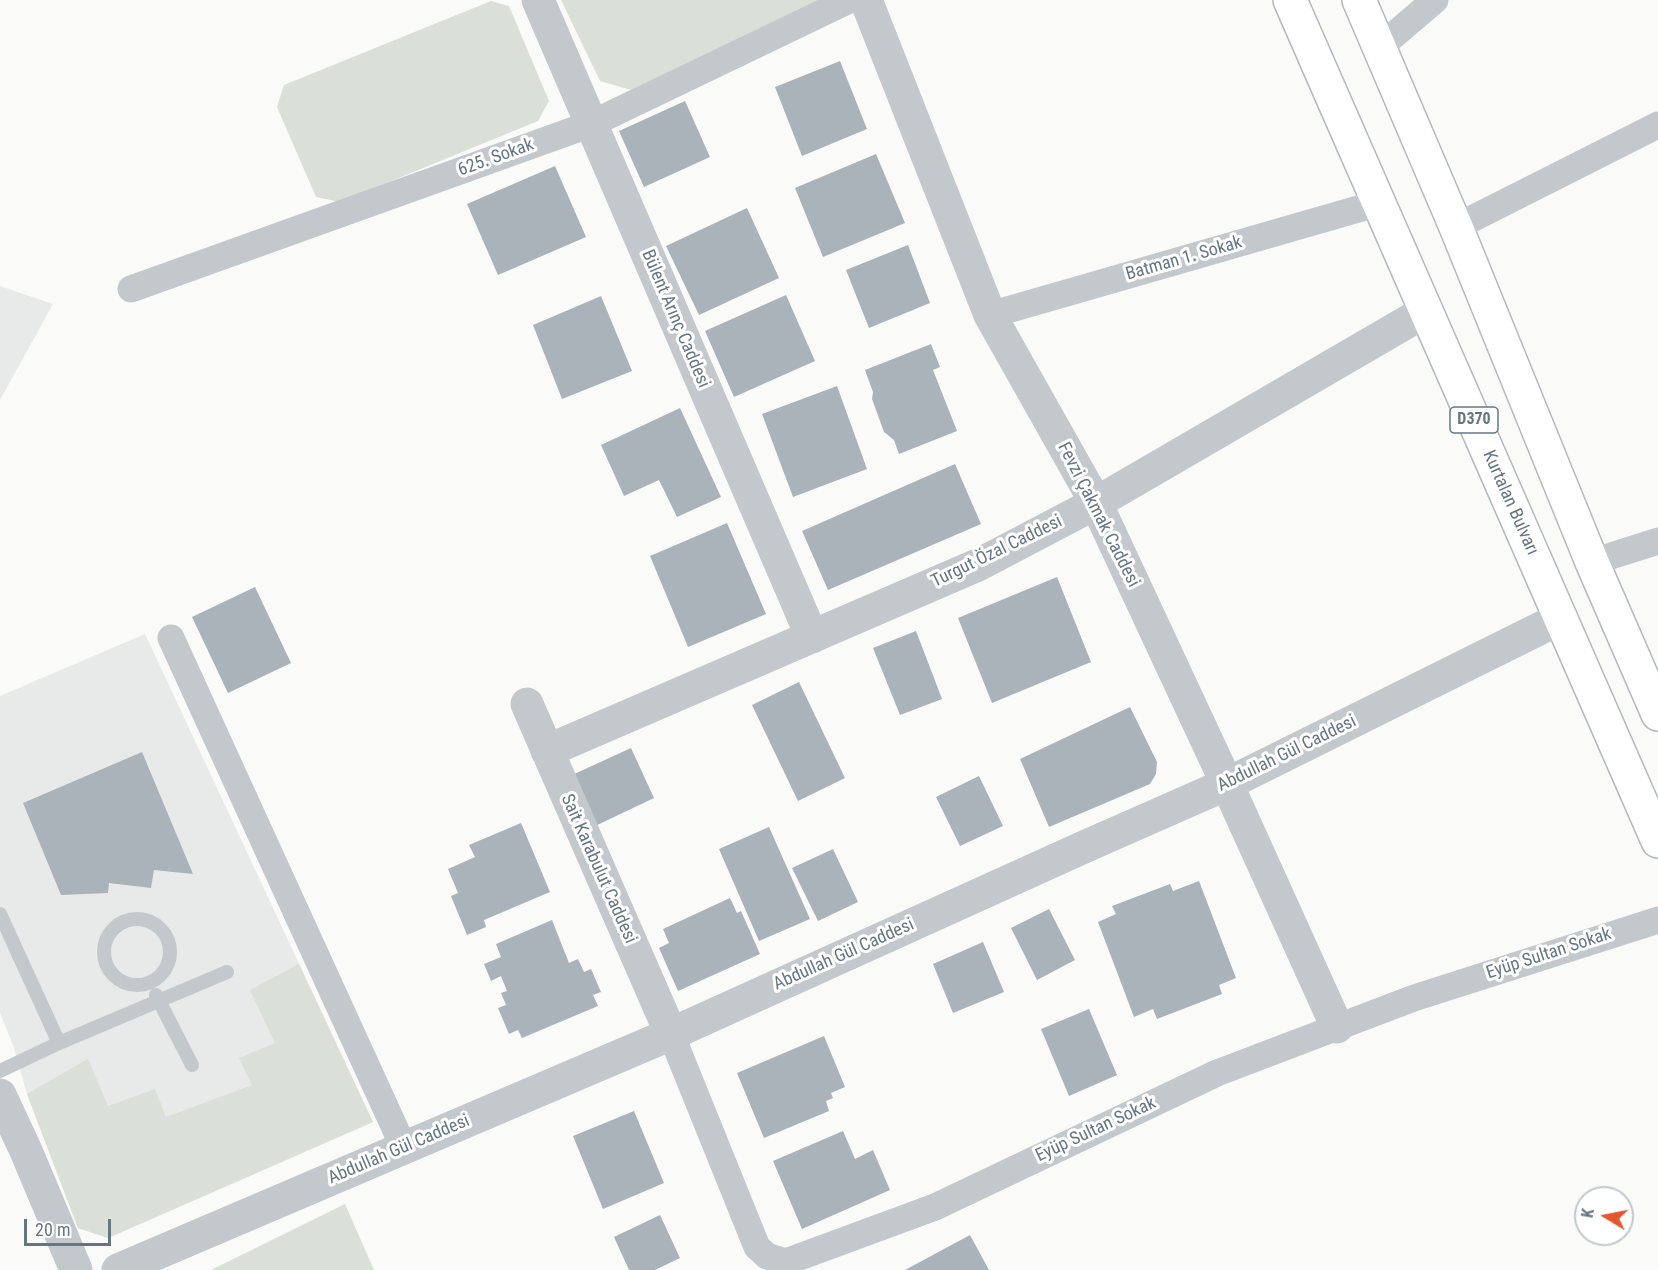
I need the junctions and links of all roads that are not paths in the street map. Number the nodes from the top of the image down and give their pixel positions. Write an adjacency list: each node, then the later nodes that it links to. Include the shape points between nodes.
1 (538, 0): 8 (street, Bülent Arınç Caddesi)
2 (849, 0): 8 (street, 625. Sokak)
3 (866, 0): 14 (street, Fevzi Çakmak Caddesi)
4 (1290, 0): 10 (highway, Kurtalan Bulvarı / D370)
5 (1359, 0): 7 (highway)
6 (1435, 0): 7 (street)
7 (1380, 47): 11 (highway)
8 (591, 124): 12 (street, 625. Sokak); 19 (street, Bülent Arınç Caddesi)
9 (1658, 125): 11 (street)
10 (1379, 203): 13 (highway, Kurtalan Bulvarı / D370); 14 (street, Batman 1. Sokak)
11 (1456, 227): 17 (highway)
12 (131, 289)
13 (1426, 311): 15 (street, Turgut Özal Caddesi); 18 (highway, Kurtalan Bulvarı / D370)
14 (990, 315): 15 (street, Fevzi Çakmak Caddesi)
15 (1096, 503): 19 (street, Turgut Özal Caddesi, via 980,564); 24 (street, Fevzi Çakmak Caddesi)
16 (1658, 541): 17 (street)
17 (1592, 561): 22 (highway)
18 (1561, 618): 24 (street, Abdullah Gül Caddesi); 25 (highway, Kurtalan Bulvarı / D370)
19 (812, 637): 23 (street, Turgut Özal Caddesi)
20 (171, 638): 37 (street)
21 (526, 704): 23 (street, Sait Karabulut Caddesi)
22 (1658, 714)
23 (547, 750): 32 (street, Sait Karabulut Caddesi)
24 (1227, 784): 31 (street, Fevzi Çakmak Caddesi); 32 (street, Abdullah Gül Caddesi)
25 (1658, 841)
26 (0, 914): 33 (lane)
27 (1658, 920): 31 (street, Eyüp Sultan Sokak, via 1414,998)
28 (227, 972): 30 (lane)
29 (150, 982): 29 (lane, via 159,976 170,958 166,937 152,922 131,919 112,930 104,950 106,961 118,979 139,985); 30 (lane)
30 (159, 1001): 33 (lane); 34 (lane)
31 (1337, 1028): 32 (street, Eyüp Sultan Sokak, via 1217,1073 935,1207 786,1262 767,1256 757,1247)
32 (671, 1034): 37 (street, Abdullah Gül Caddesi)
33 (59, 1043): 35 (lane)
34 (192, 1065)
35 (0, 1071)
36 (0, 1095): 38 (street)
37 (404, 1148): 39 (street, Abdullah Gül Caddesi)
38 (76, 1270)
39 (118, 1270)

